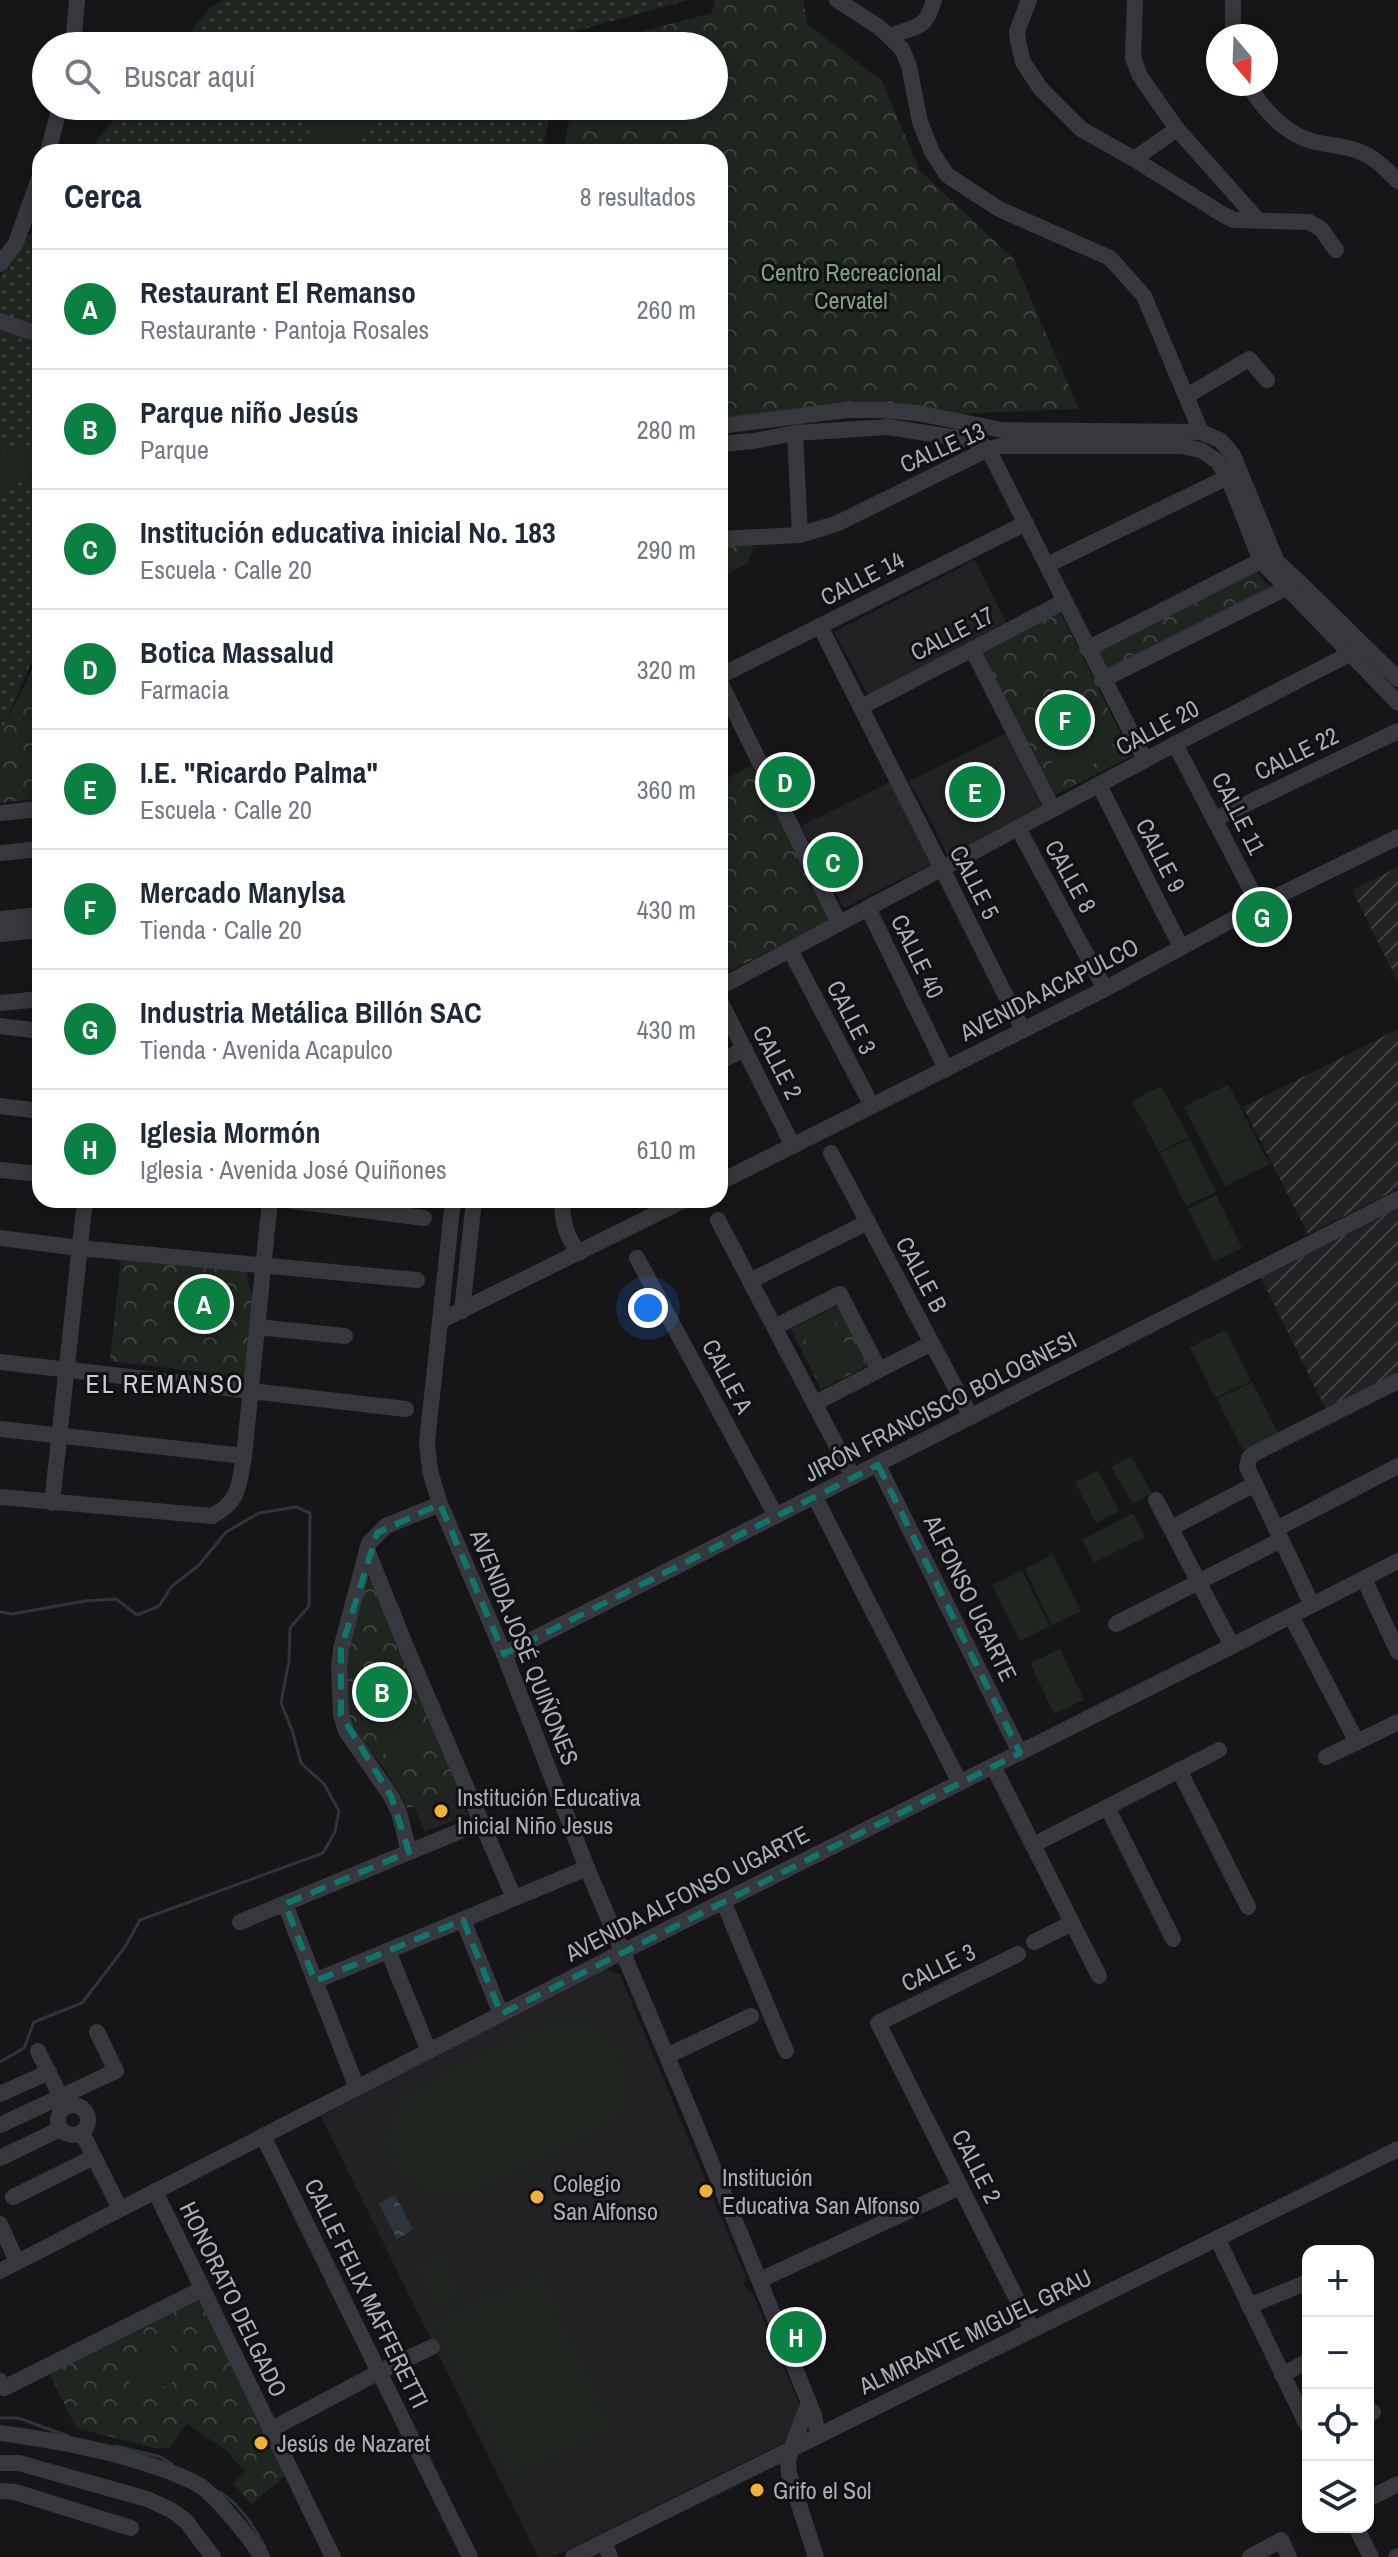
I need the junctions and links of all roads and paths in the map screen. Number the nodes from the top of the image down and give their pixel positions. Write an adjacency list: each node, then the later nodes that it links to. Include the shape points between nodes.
1 (77, 0): 8 (street)
2 (837, 0): 9 (street)
3 (934, 0): 9 (street, via 924,24)
4 (1029, 0): 14 (street, via 1017,31 1029,73 1081,129)
5 (1135, 0): 12 (street, via 1134,64)
6 (1233, 0): 7 (street)
7 (1233, 24)
8 (74, 32)
9 (891, 36): 23 (street, via 909,66 920,122 947,175 999,209 1110,258 1144,296)
10 (1256, 96): 15 (street, via 1288,129 1369,156)
11 (56, 120): 13 (street)
12 (1177, 129): 14 (street); 17 (street)
13 (50, 144)
14 (1134, 159): 17 (street, via 1234,220)
15 (1398, 181)
16 (32, 198): 19 (street, via 16,243)
17 (1257, 219): 18 (street, via 1313,224)
18 (1336, 250)
19 (0, 264)
20 (0, 321): 21 (street)
21 (32, 332)
22 (1267, 380): 23 (street, via 1249,359)
23 (1187, 396): 25 (street)
24 (728, 425): 25 (street, via 869,410 917,413 1002,430)
25 (1201, 432): 31 (street, via 1220,440 1233,455)
26 (795, 433): 27 (street, via 888,427); 28 (street); 33 (street)
27 (942, 435): 29 (street, via 977,441); 30 (street, via 953,452)
28 (728, 443)
29 (988, 449): 30 (street, CALLE 13); 31 (street, CALLE 13, via 1181,446 1201,450); 32 (street)
30 (951, 467): 33 (street, CALLE 13, via 838,523)
31 (1234, 474): 35 (street); 36 (street)
32 (1026, 523): 36 (street); 39 (street, CALLE 14)
33 (800, 535): 34 (street, CALLE 13)
34 (728, 539)
35 (1267, 558): 37 (street, via 1277,562); 41 (street)
36 (1047, 565): 38 (street)
37 (1293, 585): 42 (street); 45 (street)
38 (1065, 601): 40 (street, CALLE 17); 41 (street)
39 (820, 626): 43 (street, CALLE 14); 48 (street, CALLE 5)
40 (972, 649): 48 (street, CALLE 17); 53 (street)
41 (1087, 649): 45 (street)
42 (1358, 650): 44 (street); 47 (street); 50 (street, CALLE 20)
43 (728, 675)
44 (1398, 679)
45 (1102, 680): 51 (street)
46 (728, 695): 66 (street)
47 (1398, 703)
48 (861, 707): 61 (street, CALLE 5)
49 (1398, 731): 56 (street, CALLE 22)
50 (1175, 744): 51 (street, CALLE 20); 56 (street, CALLE 11)
51 (1145, 760): 52 (street, CALLE 20)
52 (1099, 785): 53 (street, CALLE 20); 69 (street, CALLE 9)
53 (1053, 809): 57 (street, CALLE 20)
54 (32, 810): 55 (street)
55 (0, 813)
56 (1215, 819): 62 (street, CALLE 11)
57 (1018, 828): 61 (street, CALLE 20); 72 (street, CALLE 8)
58 (1398, 837): 62 (street, AVENIDA ACAPULCO)
59 (32, 850): 60 (street)
60 (0, 853)
61 (941, 869): 63 (street, CALLE 20); 78 (street, CALLE 5)
62 (1259, 905): 69 (street, AVENIDA ACAPULCO)
63 (868, 908): 66 (street, CALLE 20); 81 (street, CALLE 40)
64 (32, 916): 65 (street)
65 (0, 919)
66 (839, 923): 70 (street, CALLE 20)
67 (32, 931): 68 (street)
68 (0, 934)
69 (1181, 947): 72 (street, AVENIDA ACAPULCO)
70 (790, 950): 71 (street, CALLE 20); 83 (street, CALLE 3)
71 (728, 983)
72 (1105, 989): 78 (street, AVENIDA ACAPULCO)
73 (32, 1000): 74 (street)
74 (0, 1003)
75 (728, 1016): 79 (street, CALLE 2)
76 (0, 1026): 77 (street)
77 (32, 1030)
78 (1023, 1030): 81 (street, AVENIDA ACAPULCO)
79 (745, 1049): 80 (street); 85 (street, CALLE 2)
80 (728, 1057)
81 (946, 1069): 83 (street, AVENIDA ACAPULCO)
82 (0, 1106): 84 (street)
83 (872, 1106): 85 (street, AVENIDA ACAPULCO)
84 (32, 1110)
85 (793, 1146): 89 (street, AVENIDA ACAPULCO)
86 (831, 1153): 100 (street, CALLE B)
87 (0, 1170): 88 (street)
88 (32, 1173)
89 (728, 1178)
90 (1398, 1199): 121 (street, JIRÓN FRANCISCO BOLOGNESI)
91 (84, 1208): 102 (street)
92 (269, 1208): 105 (street)
93 (347, 1208): 98 (street)
94 (452, 1208): 109 (street, AVENIDA JOSÉ QUIÑONES)
95 (473, 1208): 108 (street)
96 (563, 1208): 103 (street, via 570,1242)
97 (668, 1208): 103 (street)
98 (424, 1218)
99 (718, 1220): 107 (street)
100 (868, 1222): 107 (street); 113 (street, CALLE B)
101 (0, 1238): 102 (street)
102 (79, 1248): 105 (street); 115 (street)
103 (579, 1253): 108 (street)
104 (637, 1258): 134 (street, CALLE A)
105 (264, 1265): 106 (street); 110 (street)
106 (417, 1280)
107 (750, 1281): 111 (street)
108 (462, 1311): 109 (street)
109 (440, 1321): 133 (street, AVENIDA JOSÉ QUIÑONES, via 427,1442)
110 (257, 1327): 112 (street); 118 (street)
111 (775, 1327): 116 (street, via 840,1294); 119 (street)
112 (345, 1336)
113 (932, 1343): 116 (street); 121 (street, CALLE B)
114 (0, 1362): 115 (street)
115 (69, 1368): 118 (street); 123 (street)
116 (879, 1370): 119 (street)
117 (1398, 1381): 128 (street, via 1253,1454 1247,1467)
118 (250, 1389): 120 (street); 124 (street)
119 (815, 1403): 127 (street)
120 (406, 1409)
121 (971, 1417): 125 (street, JIRÓN FRANCISCO BOLOGNESI)
122 (0, 1429): 123 (street)
123 (61, 1435): 124 (street); 132 (street)
124 (244, 1456): 132 (street, via 237,1492 227,1508 212,1516)
125 (878, 1465): 127 (street, JIRÓN FRANCISCO BOLOGNESI); 150 (street, ALFONSO UGARTE)
126 (1398, 1466): 136 (street)
127 (853, 1477): 130 (street, JIRÓN FRANCISCO BOLOGNESI)
128 (1255, 1484): 135 (street); 136 (street)
129 (0, 1497): 132 (street)
130 (815, 1497): 134 (street, JIRÓN FRANCISCO BOLOGNESI); 154 (street)
131 (1156, 1500): 135 (street)
132 (52, 1503)
133 (440, 1504): 137 (street, via 386,1526); 146 (street, AVENIDA JOSÉ QUIÑONES)
134 (776, 1516): 146 (street, JIRÓN FRANCISCO BOLOGNESI)
135 (1171, 1528): 140 (street)
136 (1279, 1534): 140 (street); 141 (street)
137 (367, 1550): 156 (street); 158 (street, via 341,1649 341,1715 399,1812)
138 (1398, 1561): 139 (street, AVENIDA ALFONSO UGARTE)
139 (1364, 1579): 141 (street, AVENIDA ALFONSO UGARTE); 145 (street)
140 (1199, 1582): 143 (street); 144 (street)
141 (1312, 1605): 142 (street, AVENIDA ALFONSO UGARTE)
142 (1291, 1616): 144 (street, AVENIDA ALFONSO UGARTE); 148 (street)
143 (1116, 1624)
144 (1232, 1646): 150 (street, AVENIDA ALFONSO UGARTE)
145 (1398, 1652)
146 (504, 1654): 159 (street, AVENIDA JOSÉ QUIÑONES)
147 (1398, 1722): 148 (street)
148 (1357, 1742): 151 (street)
149 (1219, 1750): 153 (street)
150 (1020, 1753): 152 (street, AVENIDA ALFONSO UGARTE)
151 (1326, 1757)
152 (993, 1766): 154 (street, AVENIDA ALFONSO UGARTE); 157 (street)
153 (1179, 1770): 155 (street); 163 (street)
154 (960, 1783): 161 (street, AVENIDA ALFONSO UGARTE)
155 (1107, 1807): 157 (street); 167 (street)
156 (482, 1822): 158 (street); 160 (street)
157 (1033, 1845): 166 (street)
158 (409, 1852): 162 (street)
159 (587, 1868): 160 (street); 170 (street, AVENIDA JOSÉ QUIÑONES)
160 (514, 1898): 164 (street)
161 (723, 1901): 170 (street, AVENIDA ALFONSO UGARTE); 180 (street)
162 (285, 1904): 165 (street); 173 (street)
163 (1248, 1907)
164 (463, 1920): 169 (street); 174 (street)
165 (240, 1922)
166 (1072, 1923): 168 (street); 172 (street)
167 (1173, 1939)
168 (1034, 1942)
169 (388, 1951): 173 (street); 179 (street)
170 (622, 1952): 174 (street, AVENIDA ALFONSO UGARTE); 181 (street, AVENIDA JOSÉ QUIÑONES)
171 (1018, 1954): 176 (street, CALLE 3)
172 (1099, 1976)
173 (315, 1981): 183 (street)
174 (501, 2014): 179 (street, AVENIDA ALFONSO UGARTE)
175 (751, 2016): 181 (street)
176 (878, 2023): 193 (street, CALLE 2)
177 (97, 2032): 185 (street, via 116,2071)
178 (38, 2051): 182 (street)
179 (429, 2051): 183 (street, AVENIDA ALFONSO UGARTE)
180 (786, 2051)
181 (667, 2056): 201 (street, AVENIDA JOSÉ QUIÑONES)
182 (49, 2072): 184 (street); 185 (street)
183 (357, 2088): 189 (street, AVENIDA ALFONSO UGARTE)
184 (0, 2094)
185 (63, 2102): 186 (street); 187 (street); 188 (street, via 85,2110 88,2124)
186 (0, 2125)
187 (60, 2129): 188 (street, via 73,2136); 192 (street)
188 (82, 2133): 191 (street)
189 (263, 2136): 194 (street, AVENIDA ALFONSO UGARTE); 208 (street, CALLE FELIX MAFFERETTI)
190 (1398, 2149): 198 (street, ALMIRANTE MIGUEL GRAU)
191 (94, 2157): 195 (street); 196 (street)
192 (0, 2158)
193 (960, 2187): 201 (street); 205 (street, CALLE 2)
194 (155, 2191): 196 (street, AVENIDA ALFONSO UGARTE); 203 (street, HONORATO DELGADO)
195 (13, 2197)
196 (120, 2209): 199 (street, AVENIDA ALFONSO UGARTE)
197 (0, 2224): 199 (street)
198 (1217, 2238): 204 (street); 205 (street, ALMIRANTE MIGUEL GRAU)
199 (17, 2262): 200 (street, AVENIDA ALFONSO UGARTE)
200 (0, 2271)
201 (760, 2280): 211 (street, AVENIDA JOSÉ QUIÑONES)
202 (1302, 2284): 204 (street)
203 (202, 2289): 210 (street); 213 (street, HONORATO DELGADO)
204 (1249, 2306): 209 (street)
205 (1032, 2329): 215 (street, ALMIRANTE MIGUEL GRAU)
206 (432, 2347): 208 (street)
207 (1302, 2364): 209 (street)
208 (379, 2372): 213 (street); 227 (street, CALLE FELIX MAFFERETTI)
209 (1282, 2375): 212 (street)
210 (2, 2384)
211 (809, 2402): 215 (street, AVENIDA JOSÉ QUIÑONES); 216 (street)
212 (1302, 2415)
213 (270, 2430): 226 (street, HONORATO DELGADO)
214 (0, 2433): 225 (street, via 128,2457 181,2476 211,2496)
215 (818, 2434): 216 (street, ALMIRANTE MIGUEL GRAU)
216 (792, 2447): 223 (street, ALMIRANTE MIGUEL GRAU); 229 (street, via 789,2474)
217 (0, 2463): 224 (street, via 19,2463 147,2499 186,2521)
218 (1398, 2484): 220 (street)
219 (0, 2491): 221 (street)
220 (1374, 2496)
221 (131, 2528)
222 (1359, 2533): 232 (street)
223 (607, 2549): 228 (street, ALMIRANTE MIGUEL GRAU)
224 (213, 2557)
225 (262, 2557)
226 (333, 2557)
227 (470, 2557)
228 (573, 2557)
229 (816, 2557)
230 (1250, 2557): 231 (street, via 1281,2540)
231 (1289, 2557)
232 (1371, 2557)

